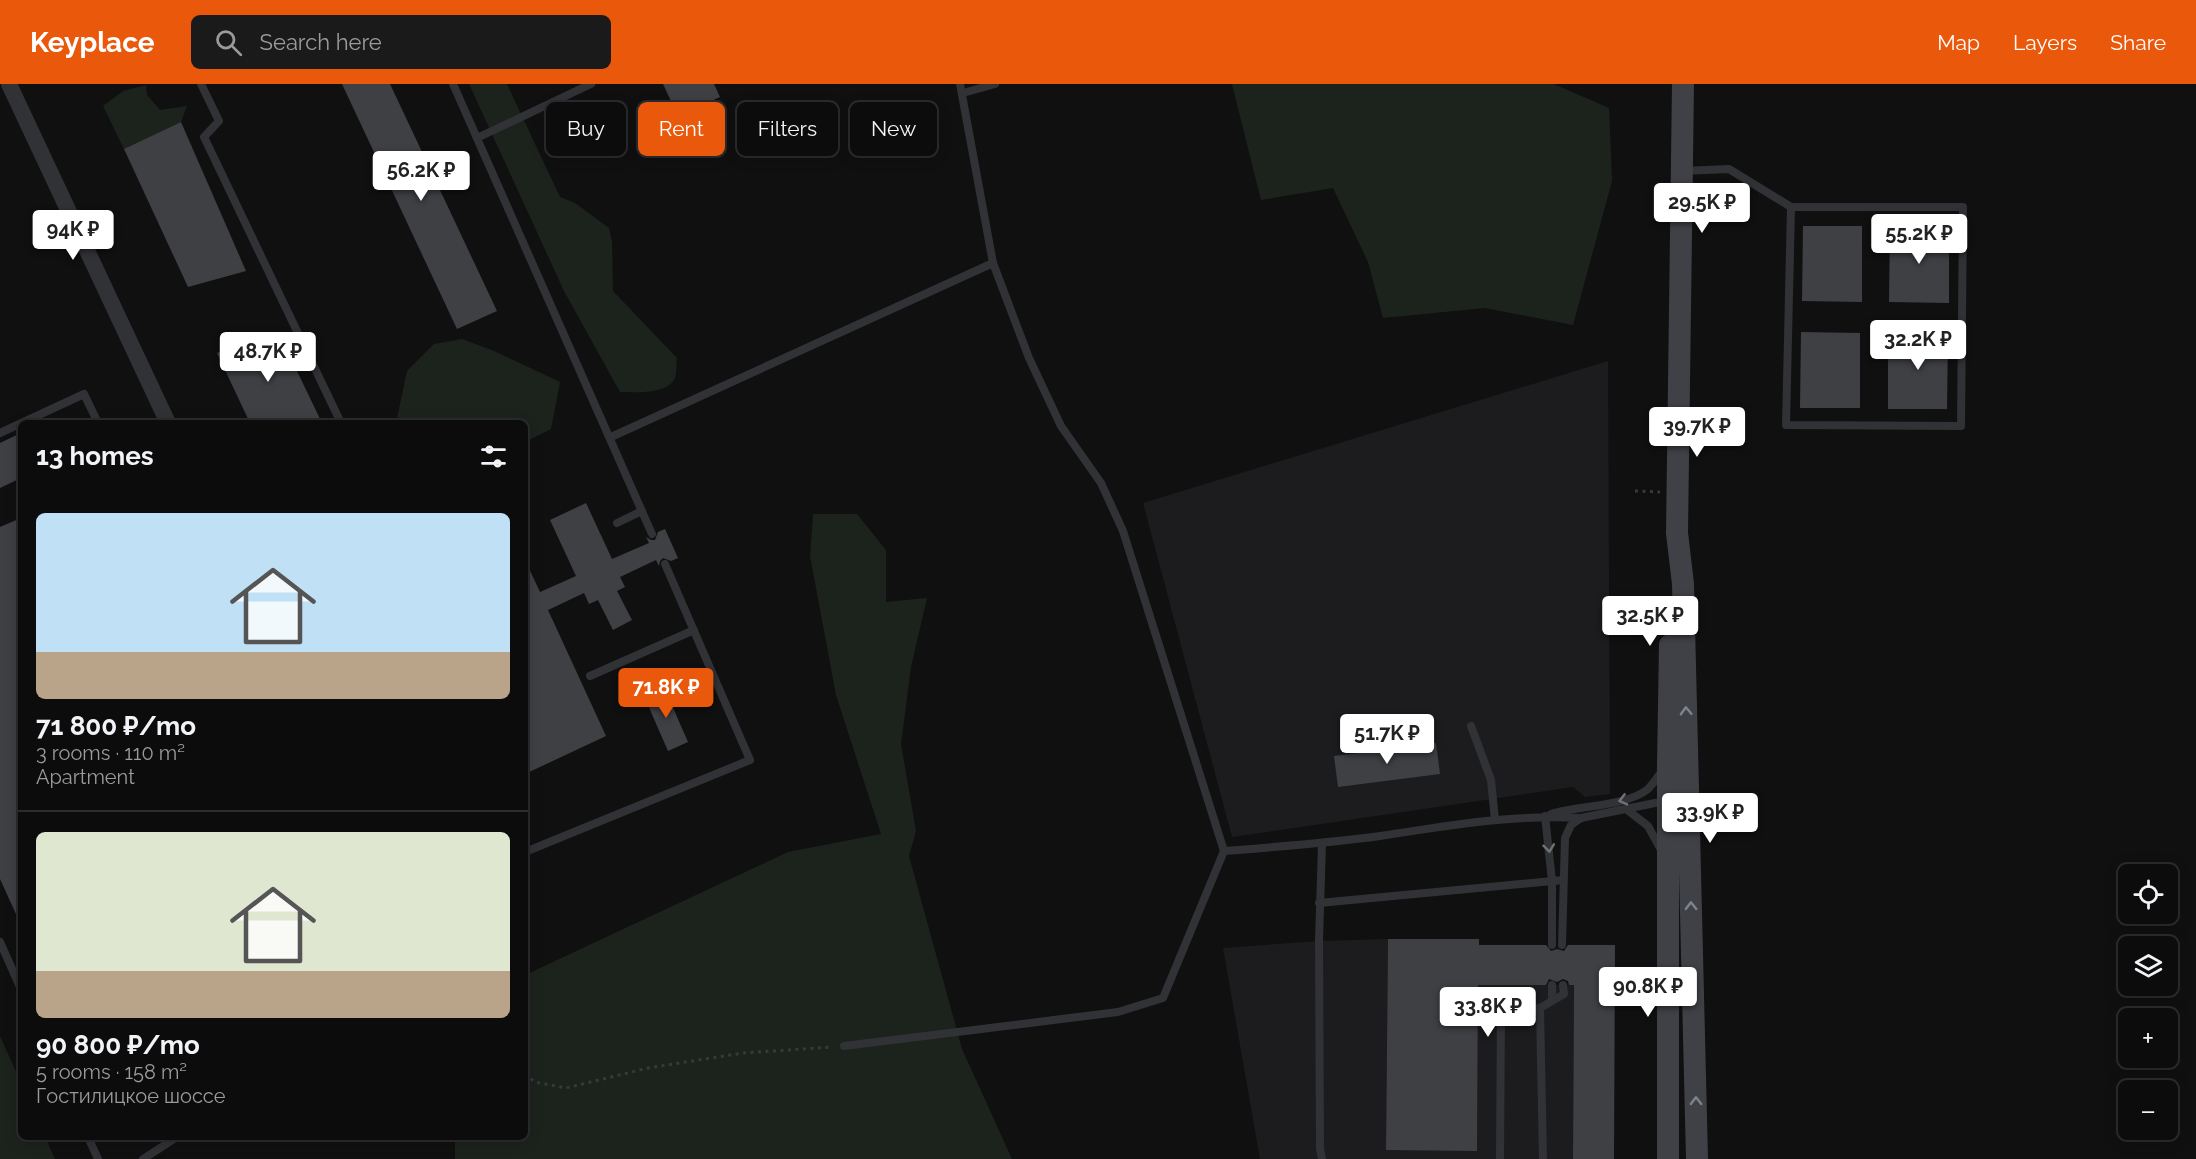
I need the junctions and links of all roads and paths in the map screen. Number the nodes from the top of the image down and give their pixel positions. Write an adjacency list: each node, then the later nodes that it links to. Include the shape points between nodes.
1 (9, 84): 14 (street)
2 (201, 84): 15 (lane, via 219,121 204,137)
3 (453, 84): 8 (lane)
4 (591, 84): 8 (lane)
5 (995, 84): 7 (lane)
6 (1683, 84): 9 (main road)
7 (962, 88): 11 (lane)
8 (477, 138): 18 (lane)
9 (1682, 171): 10 (lane, via 1729,169); 21 (main road)
10 (1791, 207): 10 (lane, via 1786,424 1961,426 1963,207)
11 (993, 263): 18 (lane); 35 (lane, via 1060,426 1101,483 1123,531)
12 (28, 420): 13 (lane, via 84,394)
13 (97, 420)
14 (167, 420)
15 (340, 420)
16 (18, 425): 17 (lane)
17 (0, 433)
18 (611, 437): 19 (lane)
19 (642, 511): 20 (lane); 22 (lane)
20 (616, 523)
21 (1677, 533): 27 (main road, via 1671,583); 28 (main road, one-way to 21, via 1683,584)
22 (652, 534)
23 (665, 564): 24 (lane)
24 (693, 630): 25 (lane); 34 (lane, via 750,760)
25 (590, 676)
26 (1472, 726): 32 (lane, via 1491,780)
27 (1668, 765): 28 (main road); 30 (lane, one-way to 30, via 1647,789 1627,800 1571,807)
28 (1679, 798): 29 (lane); 36 (main road); 58 (main road, one-way to 28)
29 (1626, 809): 31 (lane); 36 (lane, via 1648,826 1658,843)
30 (1545, 816): 31 (lane); 32 (lane); 38 (lane, one-way to 38)
31 (1581, 818): 37 (lane, via 1571,825 1565,838)
32 (1495, 820): 33 (lane)
33 (1322, 844): 35 (lane); 39 (lane)
34 (528, 851)
35 (1224, 852): 48 (lane, via 1163,998 1118,1012)
36 (1668, 877): 57 (main road)
37 (1563, 880): 38 (lane); 42 (lane)
38 (1552, 881): 39 (lane); 41 (lane)
39 (1319, 903): 54 (lane)
40 (0, 942): 43 (lane)
41 (1552, 945)
42 (1562, 945)
43 (18, 982)
44 (1552, 985): 46 (lane)
45 (1563, 986): 46 (lane, via 1564,994)
46 (1552, 1001): 47 (lane)
47 (1540, 1008): 55 (lane, via 1502,1010); 56 (lane)
48 (844, 1046): 49 (path, via 743,1053 648,1068 566,1088 535,1082)
49 (528, 1076)
50 (89, 1140): 52 (lane)
51 (172, 1140): 53 (lane)
52 (98, 1159)
53 (143, 1159)
54 (1322, 1159)
55 (1500, 1159)
56 (1543, 1159)
57 (1668, 1159)
58 (1697, 1159)

